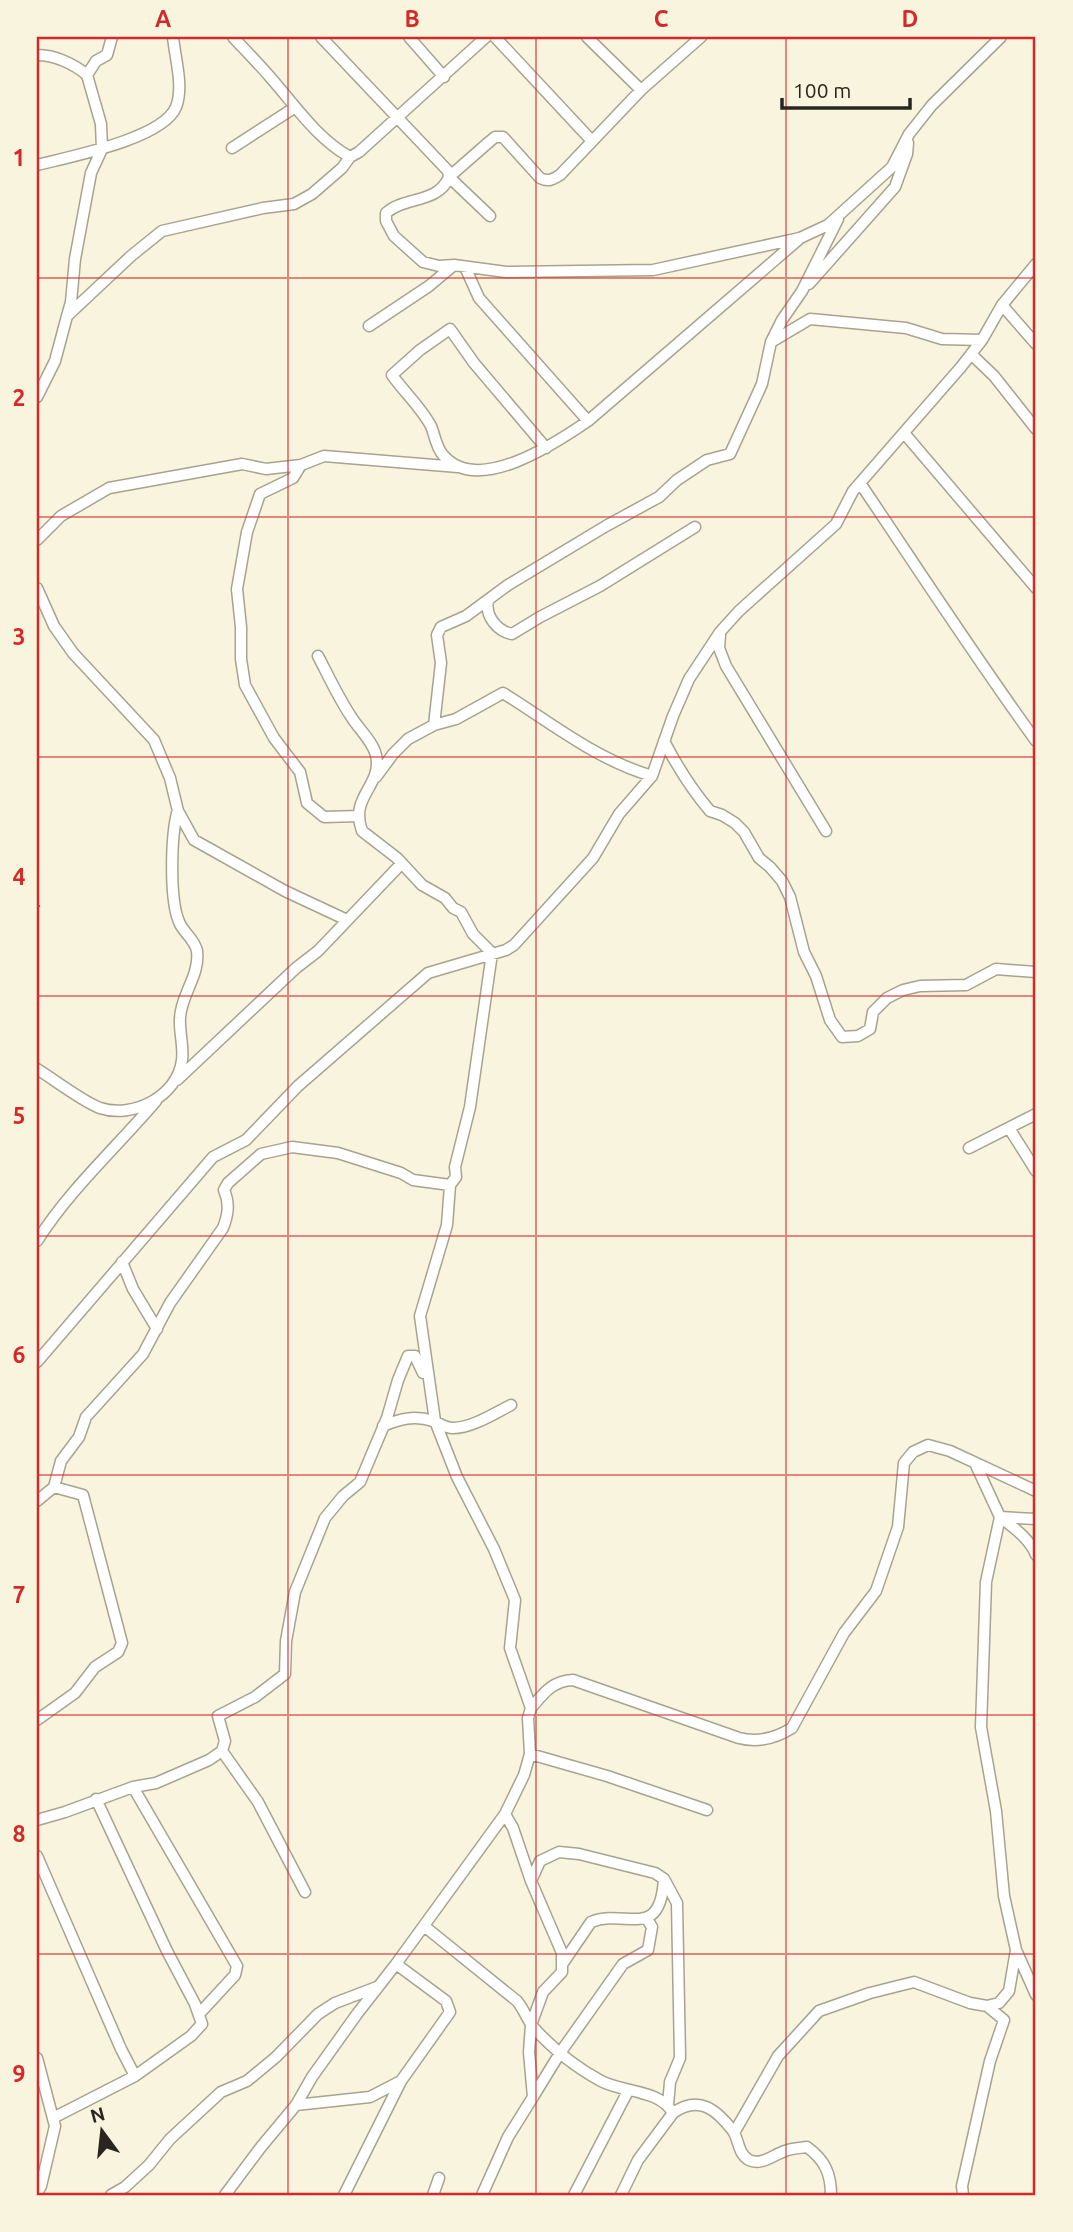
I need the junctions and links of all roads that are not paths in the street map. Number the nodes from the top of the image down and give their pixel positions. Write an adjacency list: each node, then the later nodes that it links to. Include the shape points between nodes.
1 (112, 37): 12 (street, via 107,55 96,61)
2 (173, 37): 20 (street, via 179,94 175,111 154,129)
3 (233, 37): 15 (street)
4 (321, 37): 16 (street)
5 (409, 37): 13 (street)
6 (486, 37): 13 (street)
7 (495, 37): 18 (street)
8 (587, 37): 14 (street)
9 (701, 37): 14 (street)
10 (1001, 37): 17 (street)
11 (37, 55): 12 (street, via 48,55)
12 (87, 75): 20 (street, via 101,124)
13 (444, 77): 16 (street)
14 (641, 90): 18 (street)
15 (294, 108): 19 (street); 21 (street)
16 (397, 118): 21 (street); 23 (street, via 448,170)
17 (909, 134): 25 (street, via 892,167); 29 (street, via 895,187)
18 (592, 141): 23 (street, via 552,180 540,178 503,137 495,137)
19 (232, 148)
20 (102, 149): 22 (street); 31 (street, via 91,173)
21 (350, 157): 31 (street, via 312,194 294,204 162,231)
22 (37, 165)
23 (449, 177): 24 (street); 28 (street, via 434,194 393,207 386,213 386,221 394,236 423,262)
24 (491, 216)
25 (839, 217): 26 (street); 29 (street)
26 (800, 238): 28 (street, via 653,270 506,272); 38 (street)
27 (1036, 264): 30 (street)
28 (460, 266): 32 (street); 38 (street, via 479,298)
29 (802, 291): 34 (street)
30 (1002, 305): 33 (street); 35 (street)
31 (67, 316): 37 (street, via 55,361)
32 (369, 326)
33 (982, 340): 34 (street, via 942,340 906,328 810,319); 36 (street)
34 (771, 342): 49 (street, via 762,384 730,454 708,460 659,497)
35 (1036, 344)
36 (971, 354): 39 (street); 40 (street)
37 (37, 397)
38 (588, 421): 41 (street)
39 (1036, 429)
40 (904, 433): 44 (street); 47 (street)
41 (546, 448): 43 (street, via 484,470); 43 (street, via 450,329 392,375 426,419 442,454)
42 (301, 465): 43 (street, via 339,456); 46 (street, via 266,469 242,464 110,488 61,516); 58 (street, via 293,478 260,494 248,524 237,589 245,685 274,738 300,772 307,803 324,817)
43 (458, 467)
44 (860, 483): 50 (street, via 836,524); 54 (street)
45 (695, 527): 49 (street, via 512,634 496,625)
46 (37, 540)
47 (1036, 588)
48 (37, 589): 57 (street, via 73,653 154,740)
49 (488, 601): 52 (street, via 441,626)
50 (720, 632): 53 (street, via 689,679); 59 (street, via 719,648 726,666)
51 (318, 656): 56 (street, via 376,753)
52 (434, 725): 55 (street, via 456,719 503,693 594,753); 56 (street, via 402,745)
53 (664, 741): 55 (street); 63 (street, via 710,811 735,823 782,881 830,1020 842,1037 870,1029 873,1012 903,990 966,985 996,969)
54 (1036, 741)
55 (652, 776): 62 (street, via 619,814 593,858 544,913 514,945)
56 (376, 777): 58 (street, via 362,797)
57 (178, 811): 61 (street, via 194,840); 65 (street, via 172,850 175,902 180,924 197,950 196,974 180,1016 182,1061)
58 (359, 816): 60 (street, via 362,831)
59 (826, 831)
60 (402, 863): 61 (street); 62 (street, via 422,885 461,912 472,934)
61 (347, 920): 65 (street)
62 (492, 953): 71 (street, via 470,1107 456,1177); 73 (street, via 428,974 418,982 298,1086 246,1140 213,1157)
63 (1036, 972)
64 (37, 1069): 66 (street, via 97,1107 125,1111)
65 (171, 1086): 66 (street)
66 (156, 1101): 72 (street, via 79,1185)
67 (1036, 1114): 68 (street)
68 (1009, 1128): 69 (street); 70 (street)
69 (969, 1148)
70 (1036, 1171)
71 (450, 1185): 74 (street, via 413,1180 321,1150 292,1147 261,1154 228,1183 224,1190 228,1217 223,1228 170,1303); 76 (street, via 447,1225 420,1316)
72 (37, 1241)
73 (122, 1262): 74 (street); 75 (street)
74 (158, 1329): 81 (street, via 143,1354 86,1417 79,1437 61,1461)
75 (37, 1362)
76 (429, 1385): 78 (street); 79 (street, via 415,1356 408,1356)
77 (511, 1405): 78 (street, via 456,1429)
78 (435, 1421): 79 (street, via 414,1418); 87 (street, via 514,1600 510,1648)
79 (383, 1426): 89 (street, via 360,1482 325,1518 295,1592 285,1674 255,1697 218,1716 225,1741)
80 (975, 1463): 82 (street); 84 (street); 87 (street, via 928,1445 904,1463 898,1527 876,1591 844,1633 792,1728 765,1739 739,1738 573,1680 548,1687)
81 (54, 1487): 83 (street); 88 (street, via 83,1495 122,1643 75,1693)
82 (1036, 1491)
83 (37, 1500)
84 (1000, 1517): 85 (street); 86 (street); 102 (street, via 986,1582 981,1727)
85 (1036, 1519)
86 (1036, 1555)
87 (531, 1708): 90 (street)
88 (37, 1720)
89 (222, 1752): 91 (street, via 156,1783); 99 (street, via 257,1802)
90 (530, 1754): 93 (street); 94 (street)
91 (133, 1787): 92 (street); 108 (street, via 237,1966)
92 (96, 1799): 95 (street); 108 (street)
93 (707, 1810)
94 (505, 1814): 98 (street); 101 (street)
95 (37, 1819)
96 (37, 1856): 112 (street)
97 (664, 1879): 98 (street, via 655,1873 559,1852 540,1861); 100 (street, via 657,1909); 117 (street, via 677,1903 680,1972 680,2058 670,2082)
98 (531, 1881): 103 (street)
99 (305, 1892)
100 (646, 1919): 103 (street, via 591,1922); 110 (street, via 652,1927 648,1950 623,1964)
101 (424, 1926): 104 (street); 109 (street, via 517,2001)
102 (1016, 1950): 106 (street); 107 (street, via 1010,1991 999,2003)
103 (563, 1962): 109 (street, via 562,1972 543,1992)
104 (396, 1964): 105 (street); 113 (street, via 446,2001 450,2012)
105 (380, 1986): 116 (street, via 334,2045); 122 (street, via 318,2014 247,2081 221,2092 133,2180)
106 (1036, 1995)
107 (987, 2006): 119 (street, via 914,1982 819,2011 778,2056); 130 (street, via 1004,2020 990,2061)
108 (199, 2014): 112 (street, via 202,2024 191,2036)
109 (531, 2025): 110 (street); 115 (street)
110 (560, 2053): 114 (street, via 602,2081); 115 (street)
111 (37, 2058): 118 (street)
112 (135, 2076): 118 (street)
113 (401, 2081): 116 (street, via 370,2096); 124 (street)
114 (628, 2091): 117 (street, via 650,2095); 127 (street)
115 (533, 2097): 126 (street, via 508,2137)
116 (296, 2105): 123 (street)
117 (671, 2109): 119 (street, via 699,2103); 128 (street)
118 (53, 2118): 121 (street)
119 (734, 2133): 129 (street, via 748,2160 761,2162 807,2147 819,2156 831,2177)
120 (439, 2178): 125 (street)
121 (40, 2191)
122 (111, 2195)
123 (225, 2195)
124 (344, 2195)
125 (433, 2195)
126 (482, 2195)
127 (574, 2195)
128 (621, 2195)
129 (831, 2195)
130 (963, 2195)

